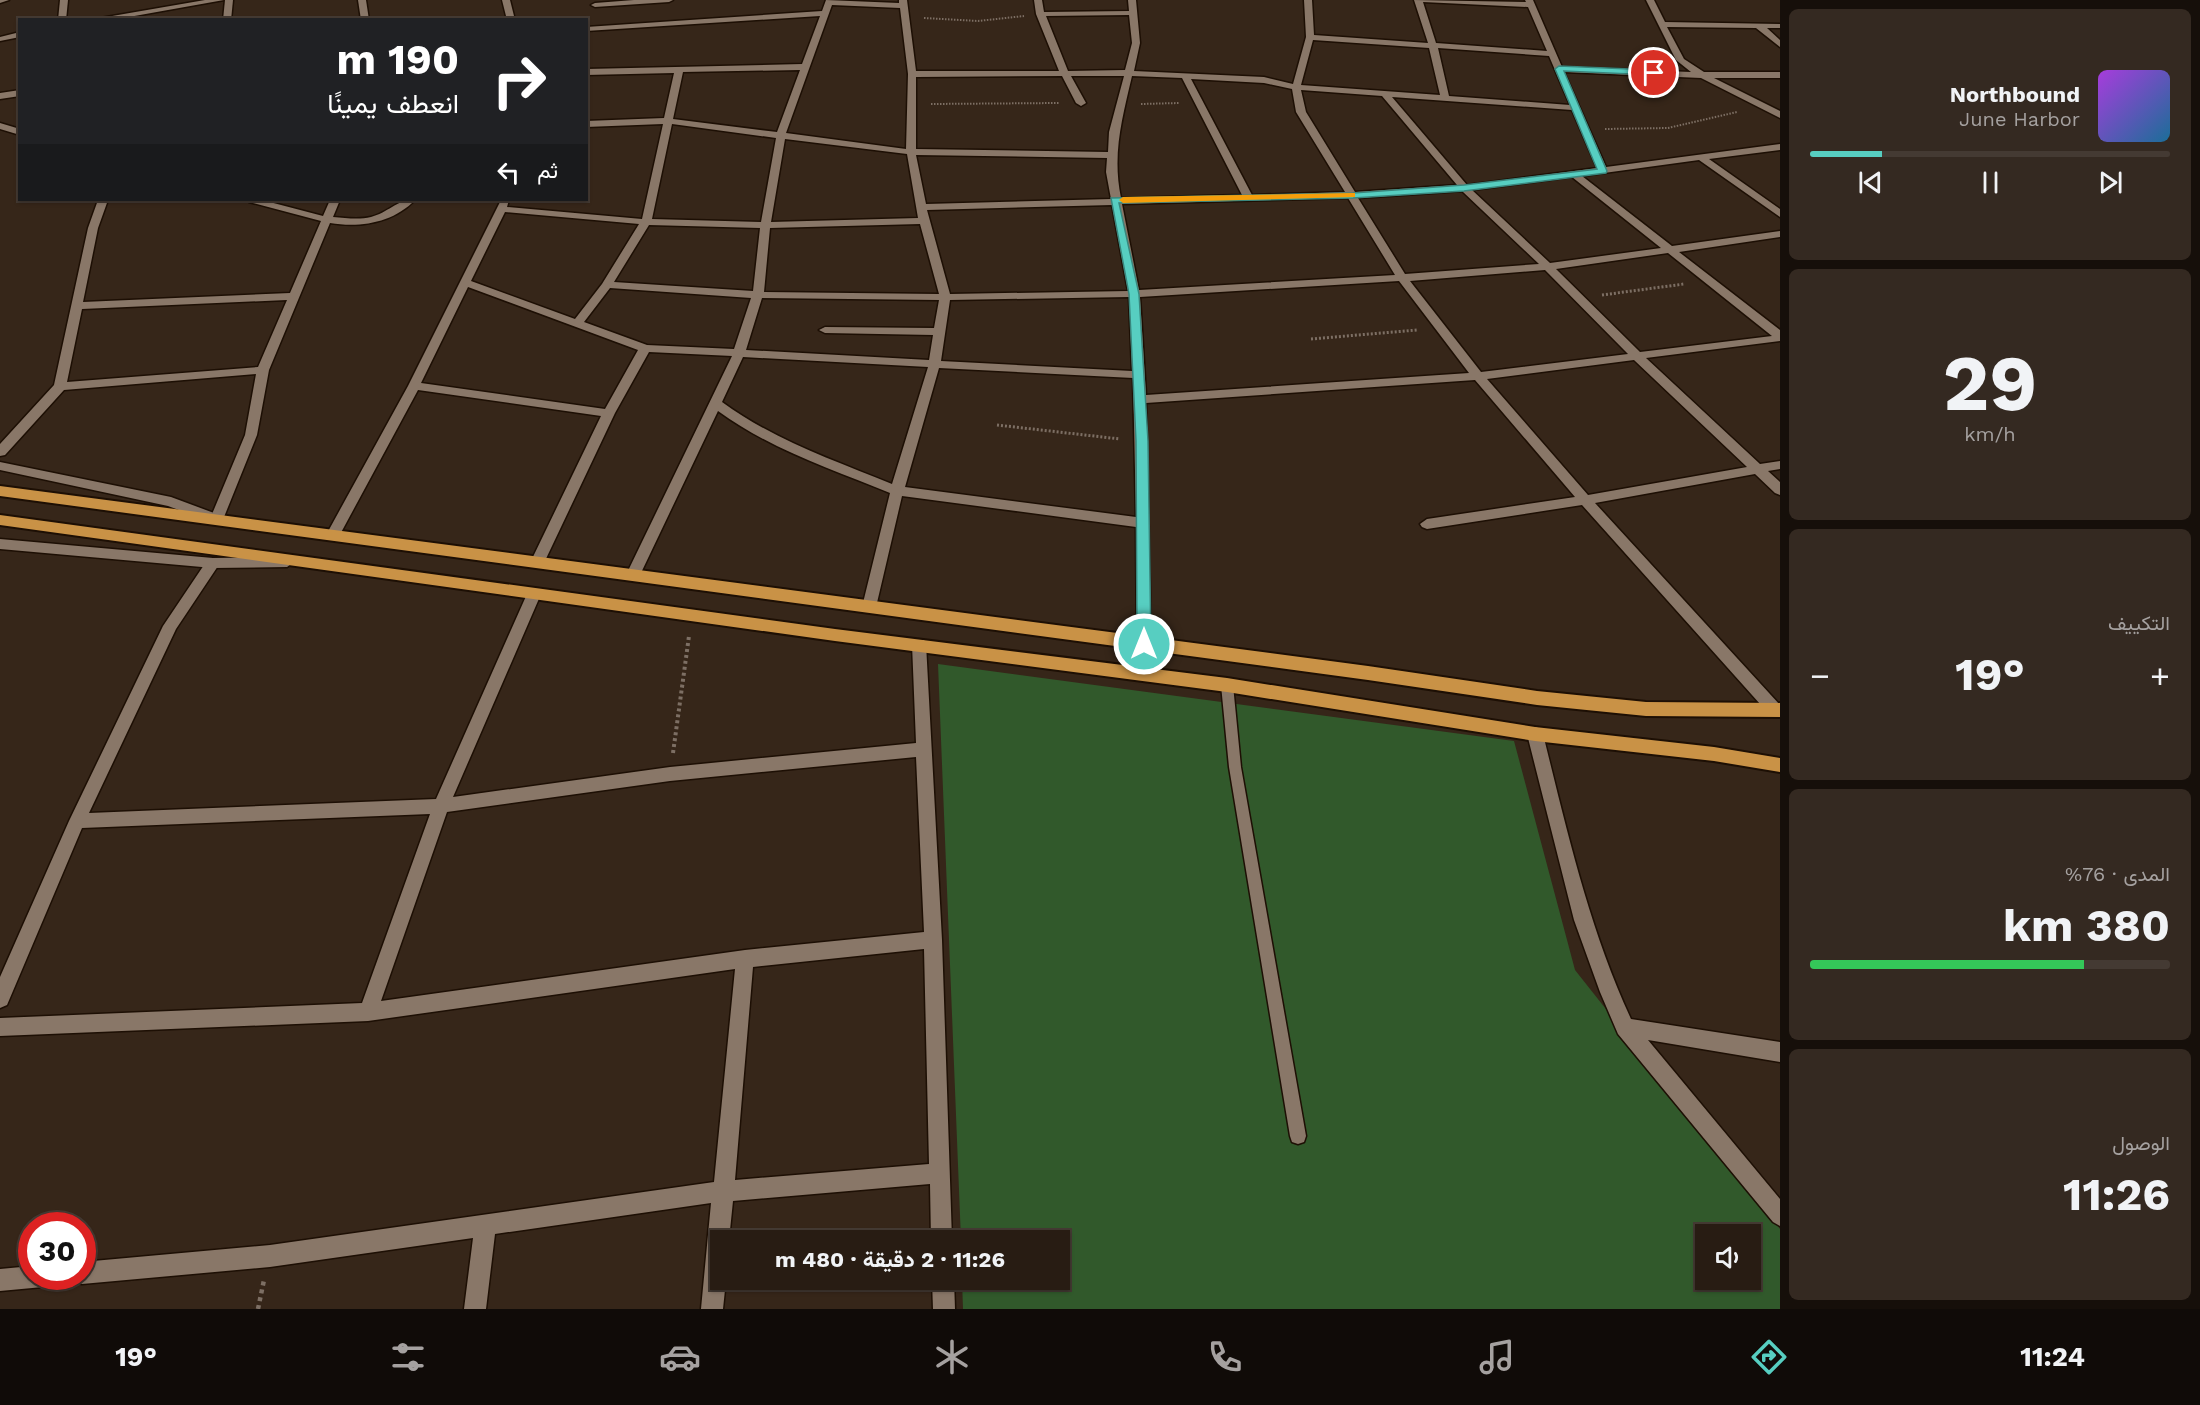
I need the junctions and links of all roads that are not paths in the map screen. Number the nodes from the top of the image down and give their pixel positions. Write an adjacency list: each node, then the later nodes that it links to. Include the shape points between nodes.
1 (5, 0): 14 (street)
2 (64, 0): 23 (street)
3 (220, 0): 21 (street)
4 (229, 0): 25 (street)
5 (362, 0): 26 (street)
6 (506, 0): 27 (street)
7 (669, 0): 18 (street)
8 (1038, 0): 22 (street)
9 (1132, 0): 20 (street)
10 (1308, 0): 33 (street)
11 (1418, 0): 36 (street)
12 (1423, 0): 16 (street)
13 (1650, 0): 28 (street)
14 (0, 1)
15 (830, 1): 17 (street); 19 (street)
16 (1529, 2): 37 (street)
17 (903, 3): 44 (street)
18 (594, 6)
19 (825, 13): 31 (street); 38 (street)
20 (1134, 13): 22 (street); 43 (street, via 1136,43)
21 (124, 14): 24 (street)
22 (1040, 14): 42 (street)
23 (62, 18)
24 (103, 18)
25 (227, 18)
26 (365, 18)
27 (510, 18)
28 (1660, 24): 29 (street); 45 (street, via 1680,60)
29 (1759, 26): 30 (street); 35 (street)
30 (1780, 26)
31 (588, 29)
32 (18, 34): 34 (street)
33 (1310, 37): 36 (street); 48 (street)
34 (0, 39)
35 (1780, 44)
36 (1433, 45): 37 (street); 52 (street)
37 (1552, 54): 40 (street)
38 (805, 67): 39 (street); 60 (street)
39 (679, 69): 41 (street); 56 (street)
40 (1559, 69): 45 (street); 54 (street)
41 (588, 72)
42 (1064, 72): 43 (street); 44 (street); 53 (street)
43 (1130, 73): 47 (street); 63 (street)
44 (912, 74): 62 (street)
45 (1702, 75): 46 (street); 55 (street)
46 (1780, 75)
47 (1186, 78): 48 (street, via 1264,80); 69 (street)
48 (1296, 87): 50 (street); 68 (street, via 1304,118)
49 (18, 93): 51 (street)
50 (1385, 94): 52 (street); 67 (street)
51 (0, 96)
52 (1445, 98): 54 (street)
53 (1082, 103)
54 (1576, 108): 65 (street)
55 (1780, 115)
56 (668, 121): 57 (street); 60 (street); 80 (street)
57 (588, 124)
58 (0, 126): 59 (street)
59 (18, 131)
60 (781, 135): 62 (street); 81 (street)
61 (1780, 147): 64 (street)
62 (912, 152): 63 (street); 76 (street)
63 (1111, 155): 70 (street)
64 (1700, 158): 65 (street); 77 (street)
65 (1603, 171): 66 (street)
66 (1575, 175): 67 (street); 83 (street)
67 (1464, 188): 68 (street); 84 (street)
68 (1353, 195): 69 (street); 85 (street)
69 (1249, 198): 70 (street)
70 (1114, 200): 76 (street); 88 (street)
71 (103, 201): 92 (street, via 93,228)
72 (256, 201): 78 (street)
73 (335, 201): 78 (street)
74 (409, 201): 78 (street, via 376,220)
75 (503, 204): 80 (street); 86 (street)
76 (921, 207): 79 (street)
77 (1780, 214)
78 (326, 221): 90 (street)
79 (924, 221): 81 (street); 91 (street)
80 (646, 222): 81 (street); 87 (street)
81 (766, 225): 89 (street)
82 (1780, 234): 83 (street)
83 (1669, 250): 84 (street); 96 (street)
84 (1548, 267): 85 (street); 99 (street)
85 (1402, 278): 88 (street); 103 (street)
86 (464, 282): 93 (street); 105 (street)
87 (607, 285): 89 (street); 93 (street)
88 (1134, 294): 91 (street); 102 (street)
89 (758, 295): 91 (street); 98 (street)
90 (294, 296): 92 (street); 101 (street)
91 (945, 297): 95 (street)
92 (78, 306): 104 (street)
93 (578, 322): 97 (street)
94 (825, 330): 95 (street)
95 (940, 333): 100 (street)
96 (1780, 337): 99 (street)
97 (645, 348): 98 (street); 108 (street)
98 (739, 353): 100 (street); 107 (street)
99 (1637, 356): 103 (street); 112 (street)
100 (935, 362): 102 (street); 115 (street)
101 (263, 370): 104 (street); 117 (street, via 251,435)
102 (1138, 375): 106 (street)
103 (1478, 376): 106 (street); 116 (street)
104 (60, 386): 109 (street)
105 (414, 386): 108 (street); 121 (street)
106 (1141, 399): 119 (street)
107 (715, 403): 115 (street, via 783,445); 126 (street)
108 (609, 413): 124 (street)
109 (0, 452)
110 (1780, 465): 112 (street)
111 (0, 466): 117 (street, via 150,496)
112 (1757, 469): 113 (street); 116 (street)
113 (1780, 490)
114 (0, 491): 117 (highway)
115 (897, 491): 119 (street); 128 (street)
116 (1585, 500): 120 (street); 132 (street)
117 (217, 519): 121 (highway)
118 (0, 520): 123 (highway)
119 (1143, 522): 130 (street)
120 (1427, 524)
121 (332, 537): 124 (highway)
122 (0, 544): 125 (street)
123 (310, 561): 125 (street); 127 (highway)
124 (538, 561): 126 (highway)
125 (213, 563): 137 (street, via 170,626)
126 (633, 576): 128 (highway)
127 (534, 594): 129 (highway); 136 (street)
128 (869, 607): 130 (highway)
129 (919, 644): 131 (highway); 134 (street)
130 (1144, 644): 132 (highway, via 1538,698 1646,709)
131 (1227, 685): 133 (highway); 145 (lane, via 1235,767)
132 (1778, 710)
133 (1535, 734): 135 (highway); 143 (street, via 1579,906)
134 (925, 749): 136 (street, via 670,774); 138 (street)
135 (1780, 765)
136 (441, 806): 137 (street); 141 (street)
137 (77, 821): 140 (street)
138 (933, 940): 139 (street); 146 (street)
139 (745, 959): 141 (street); 147 (street)
140 (0, 999)
141 (368, 1012): 142 (street)
142 (0, 1027)
143 (1625, 1027): 144 (street); 148 (street)
144 (1780, 1052)
145 (1298, 1136)
146 (941, 1173): 147 (street); 150 (street)
147 (724, 1191): 149 (street); 156 (street)
148 (1780, 1215)
149 (485, 1225): 151 (street, via 270,1256); 155 (street)
150 (942, 1230)
151 (96, 1272)
152 (18, 1278): 153 (street)
153 (0, 1280)
154 (944, 1290): 157 (street)
155 (475, 1309)
156 (712, 1309)
157 (944, 1309)

